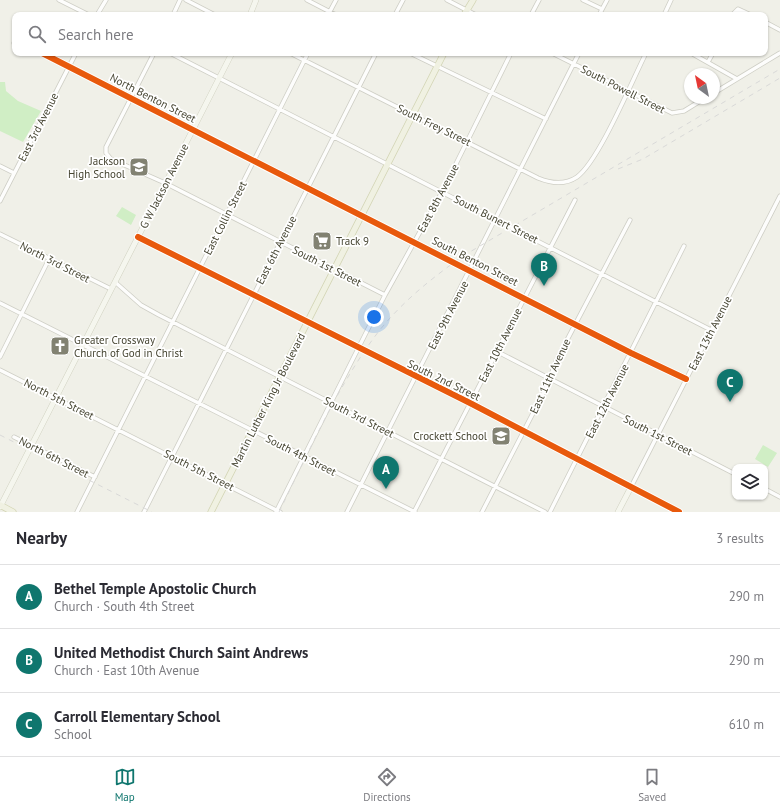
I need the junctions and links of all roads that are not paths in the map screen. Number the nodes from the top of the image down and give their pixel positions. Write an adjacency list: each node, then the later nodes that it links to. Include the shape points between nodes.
1 (59, 0): 16 (street)
2 (106, 0): 17 (street)
3 (180, 0): 18 (street)
4 (186, 0): 19 (street)
5 (256, 0): 20 (street)
6 (307, 0): 21 (street)
7 (336, 0): 22 (street)
8 (403, 0): 23 (street)
9 (446, 0): 24 (street)
10 (473, 0): 24 (main road)
11 (539, 0): 25 (street)
12 (583, 0): 15 (street)
13 (607, 0): 15 (street)
14 (671, 0): 27 (street)
15 (602, 9): 26 (street)
16 (83, 12)
17 (99, 12)
18 (174, 12)
19 (210, 12)
20 (251, 12)
21 (327, 12)
22 (330, 12)
23 (397, 12)
24 (465, 12)
25 (533, 12)
26 (600, 12)
27 (665, 12)
28 (734, 12): 29 (street, via 737,9)
29 (744, 12)
30 (768, 24): 31 (street)
31 (780, 30)
32 (780, 53): 55 (street)
33 (48, 56): 52 (street, North Benton Street)
34 (74, 56): 52 (street, East 3rd Avenue)
35 (152, 56): 60 (street)
36 (176, 56): 54 (street, South Bunert Street)
37 (230, 56): 54 (street, G W Jackson Avenue)
38 (296, 56): 49 (street, South Frey Street)
39 (307, 56): 49 (street, East Collin Street)
40 (374, 56): 56 (street, East 6th Avenue)
41 (416, 56): 53 (street)
42 (442, 56): 53 (main road, Martin Luther King Jr Boulevard)
43 (510, 56): 59 (street, East 8th Avenue)
44 (558, 56): 51 (street, South Powell Street)
45 (578, 56): 51 (street, East 9th Avenue)
46 (645, 56): 58 (street)
47 (697, 56): 50 (street)
48 (711, 56): 50 (street)
49 (305, 60): 56 (street, South Frey Street); 62 (street, East Collin Street)
50 (708, 62): 55 (street)
51 (574, 64): 58 (street, South Powell Street); 64 (street, East 9th Avenue)
52 (68, 67): 60 (street, North Benton Street); 72 (street, East 3rd Avenue)
53 (437, 67): 59 (street); 63 (main road, Martin Luther King Jr Boulevard)
54 (219, 77): 62 (street, South Bunert Street); 65 (street, G W Jackson Avenue)
55 (737, 79): 57 (street)
56 (359, 87): 63 (street, South Frey Street); 66 (street, East 6th Avenue)
57 (720, 89)
58 (627, 92): 61 (street, South Powell Street, via 672,113 684,111); 71 (street, South Frey Street, via 592,159 576,177 565,182 544,180)
59 (491, 93): 64 (street); 67 (street, East 8th Avenue)
60 (131, 98): 65 (street, North Benton Street); 73 (street, South 1st Street, via 106,147 106,153 111,159)
61 (695, 104)
62 (281, 109): 66 (street, South Bunert Street); 68 (street, East Collin Street)
63 (412, 115): 67 (street, South Frey Street); 69 (main road, Martin Luther King Jr Boulevard)
64 (546, 119): 71 (street, East 9th Avenue)
65 (193, 129): 68 (street, North Benton Street); 73 (street, G W Jackson Avenue)
66 (334, 137): 69 (street, South Bunert Street); 74 (street, East 6th Avenue)
67 (467, 142): 71 (street, South Frey Street); 75 (street, East 8th Avenue)
68 (254, 161): 74 (street, South Benton Street); 79 (street, East Collin Street)
69 (387, 164): 75 (street, South Bunert Street); 80 (main road, Martin Luther King Jr Boulevard)
70 (0, 166): 72 (street)
71 (521, 169): 81 (street, East 9th Avenue)
72 (14, 173): 78 (street, East 3rd Avenue)
73 (165, 183): 79 (street, South 1st Street); 84 (street, G W Jackson Avenue)
74 (308, 188): 80 (street, South Benton Street); 85 (street, East 6th Avenue)
75 (442, 192): 81 (street, South Bunert Street); 86 (street, East 8th Avenue)
76 (780, 196): 105 (street, East 13th Avenue)
77 (575, 200): 88 (street, East 10th Avenue)
78 (0, 202)
79 (227, 215): 85 (street, South 1st Street); 90 (street, East Collin Street)
80 (362, 216): 86 (street, South Benton Street); 91 (main road, Martin Luther King Jr Boulevard)
81 (495, 219): 88 (street, South Bunert Street); 92 (street, East 9th Avenue)
82 (630, 220): 93 (street, East 11th Avenue)
83 (0, 234): 89 (street, North 3rd Street)
84 (138, 237): 90 (street, South 2nd Street); 94 (street, G W Jackson Avenue)
85 (280, 242): 91 (street, South 1st Street); 97 (street, East 6th Avenue)
86 (415, 242): 92 (street, South Benton Street); 96 (street, East 8th Avenue)
87 (684, 246): 99 (street, East 12th Avenue)
88 (550, 247): 93 (street, South Bunert Street); 98 (street, East 10th Avenue)
89 (49, 259): 95 (street, North 3rd Street); 101 (street)
90 (199, 269): 97 (street, South 2nd Street); 102 (street, East Collin Street)
91 (335, 270): 96 (street, South 1st Street); 103 (main road, Martin Luther King Jr Boulevard)
92 (470, 270): 98 (street, South Benton Street); 115 (street, East 9th Avenue)
93 (602, 274): 99 (street, South Bunert Street); 104 (street, East 11th Avenue)
94 (115, 282): 95 (street, G W Jackson Avenue); 102 (street, via 141,305)
95 (111, 290): 106 (street, G W Jackson Avenue)
96 (385, 295): 107 (street, East 8th Avenue)
97 (253, 296): 103 (street, South 2nd Street); 108 (street, East 6th Avenue)
98 (524, 298): 104 (street, South Benton Street); 109 (street, East 10th Avenue)
99 (656, 302): 105 (street, South Bunert Street); 110 (street, East 12th Avenue)
100 (0, 303): 101 (street, South 4th Street)
101 (22, 314): 106 (street, South 4th Street); 111 (street)
102 (173, 322): 108 (street, South 3rd Street); 113 (street, East Collin Street)
103 (308, 323): 107 (street, South 2nd Street); 114 (main road, Martin Luther King Jr Boulevard)
104 (575, 324): 110 (street, South Benton Street); 116 (street, East 11th Avenue)
105 (711, 330): 117 (street, East 13th Avenue)
106 (82, 345): 113 (street, South 4th Street); 118 (street, G W Jackson Avenue)
107 (358, 348): 115 (street, South 2nd Street); 120 (street, East 8th Avenue)
108 (226, 349): 114 (street, South 3rd Street); 119 (street, East 6th Avenue)
109 (496, 351): 116 (street, South 1st Street); 121 (street, East 10th Avenue)
110 (631, 353): 117 (street, South Benton Street); 122 (street, East 12th Avenue)
111 (0, 357)
112 (0, 370): 118 (street, North 5th Street)
113 (145, 376): 119 (street, South 4th Street); 123 (street, East Collin Street)
114 (280, 377): 120 (street, South 3rd Street); 124 (main road, Martin Luther King Jr Boulevard)
115 (416, 377): 121 (street, South 2nd Street); 126 (street, East 9th Avenue)
116 (550, 378): 122 (street, South 1st Street); 125 (street, East 11th Avenue)
117 (686, 379): 127 (street, East 13th Avenue)
118 (56, 398): 123 (street, North 5th Street); 129 (street, G W Jackson Avenue)
119 (199, 403): 124 (street, South 4th Street); 130 (street, East 6th Avenue)
120 (332, 403): 126 (street, South 3rd Street); 131 (street, East 8th Avenue)
121 (470, 403): 125 (street, South 2nd Street); 132 (street, East 10th Avenue)
122 (604, 406): 127 (street, South 1st Street); 133 (street, East 12th Avenue)
123 (118, 429): 130 (street, South 5th Street); 135 (street, East Collin Street)
124 (253, 430): 131 (street, South 4th Street); 136 (main road, Martin Luther King Jr Boulevard)
125 (524, 431): 133 (street, South 2nd Street); 138 (street, East 11th Avenue)
126 (388, 432): 132 (street, South 3rd Street); 137 (street, East 9th Avenue)
127 (658, 435): 134 (street, South 1st Street); 139 (street, East 13th Avenue)
128 (14, 437): 129 (street, North 6th Street)
129 (31, 446): 135 (street, North 6th Street); 142 (street, G W Jackson Avenue)
130 (172, 456): 136 (street, South 5th Street); 146 (street, East 6th Avenue)
131 (304, 457): 137 (street, South 4th Street); 143 (street, East 8th Avenue)
132 (441, 459): 138 (street, South 3rd Street); 149 (street, East 10th Avenue)
133 (577, 459): 139 (street, South 2nd Street); 152 (street, East 12th Avenue)
134 (732, 472)
135 (95, 477): 145 (street, East Collin Street)
136 (226, 484): 143 (street, South 5th Street); 147 (main road, Martin Luther King Jr Boulevard)
137 (361, 485): 148 (street, East 9th Avenue); 149 (street, South 4th Street)
138 (495, 486): 150 (street, East 11th Avenue); 151 (street, South 3rd Street)
139 (631, 487): 153 (street, East 13th Avenue); 154 (street, South 2nd Street)
140 (768, 491): 141 (street)
141 (780, 497)
142 (0, 506): 144 (main road)
143 (277, 511)
144 (13, 512)
145 (77, 512)
146 (144, 512)
147 (211, 512)
148 (348, 512)
149 (414, 512)
150 (482, 512)
151 (545, 512)
152 (550, 512)
153 (618, 512)
154 (679, 512)

